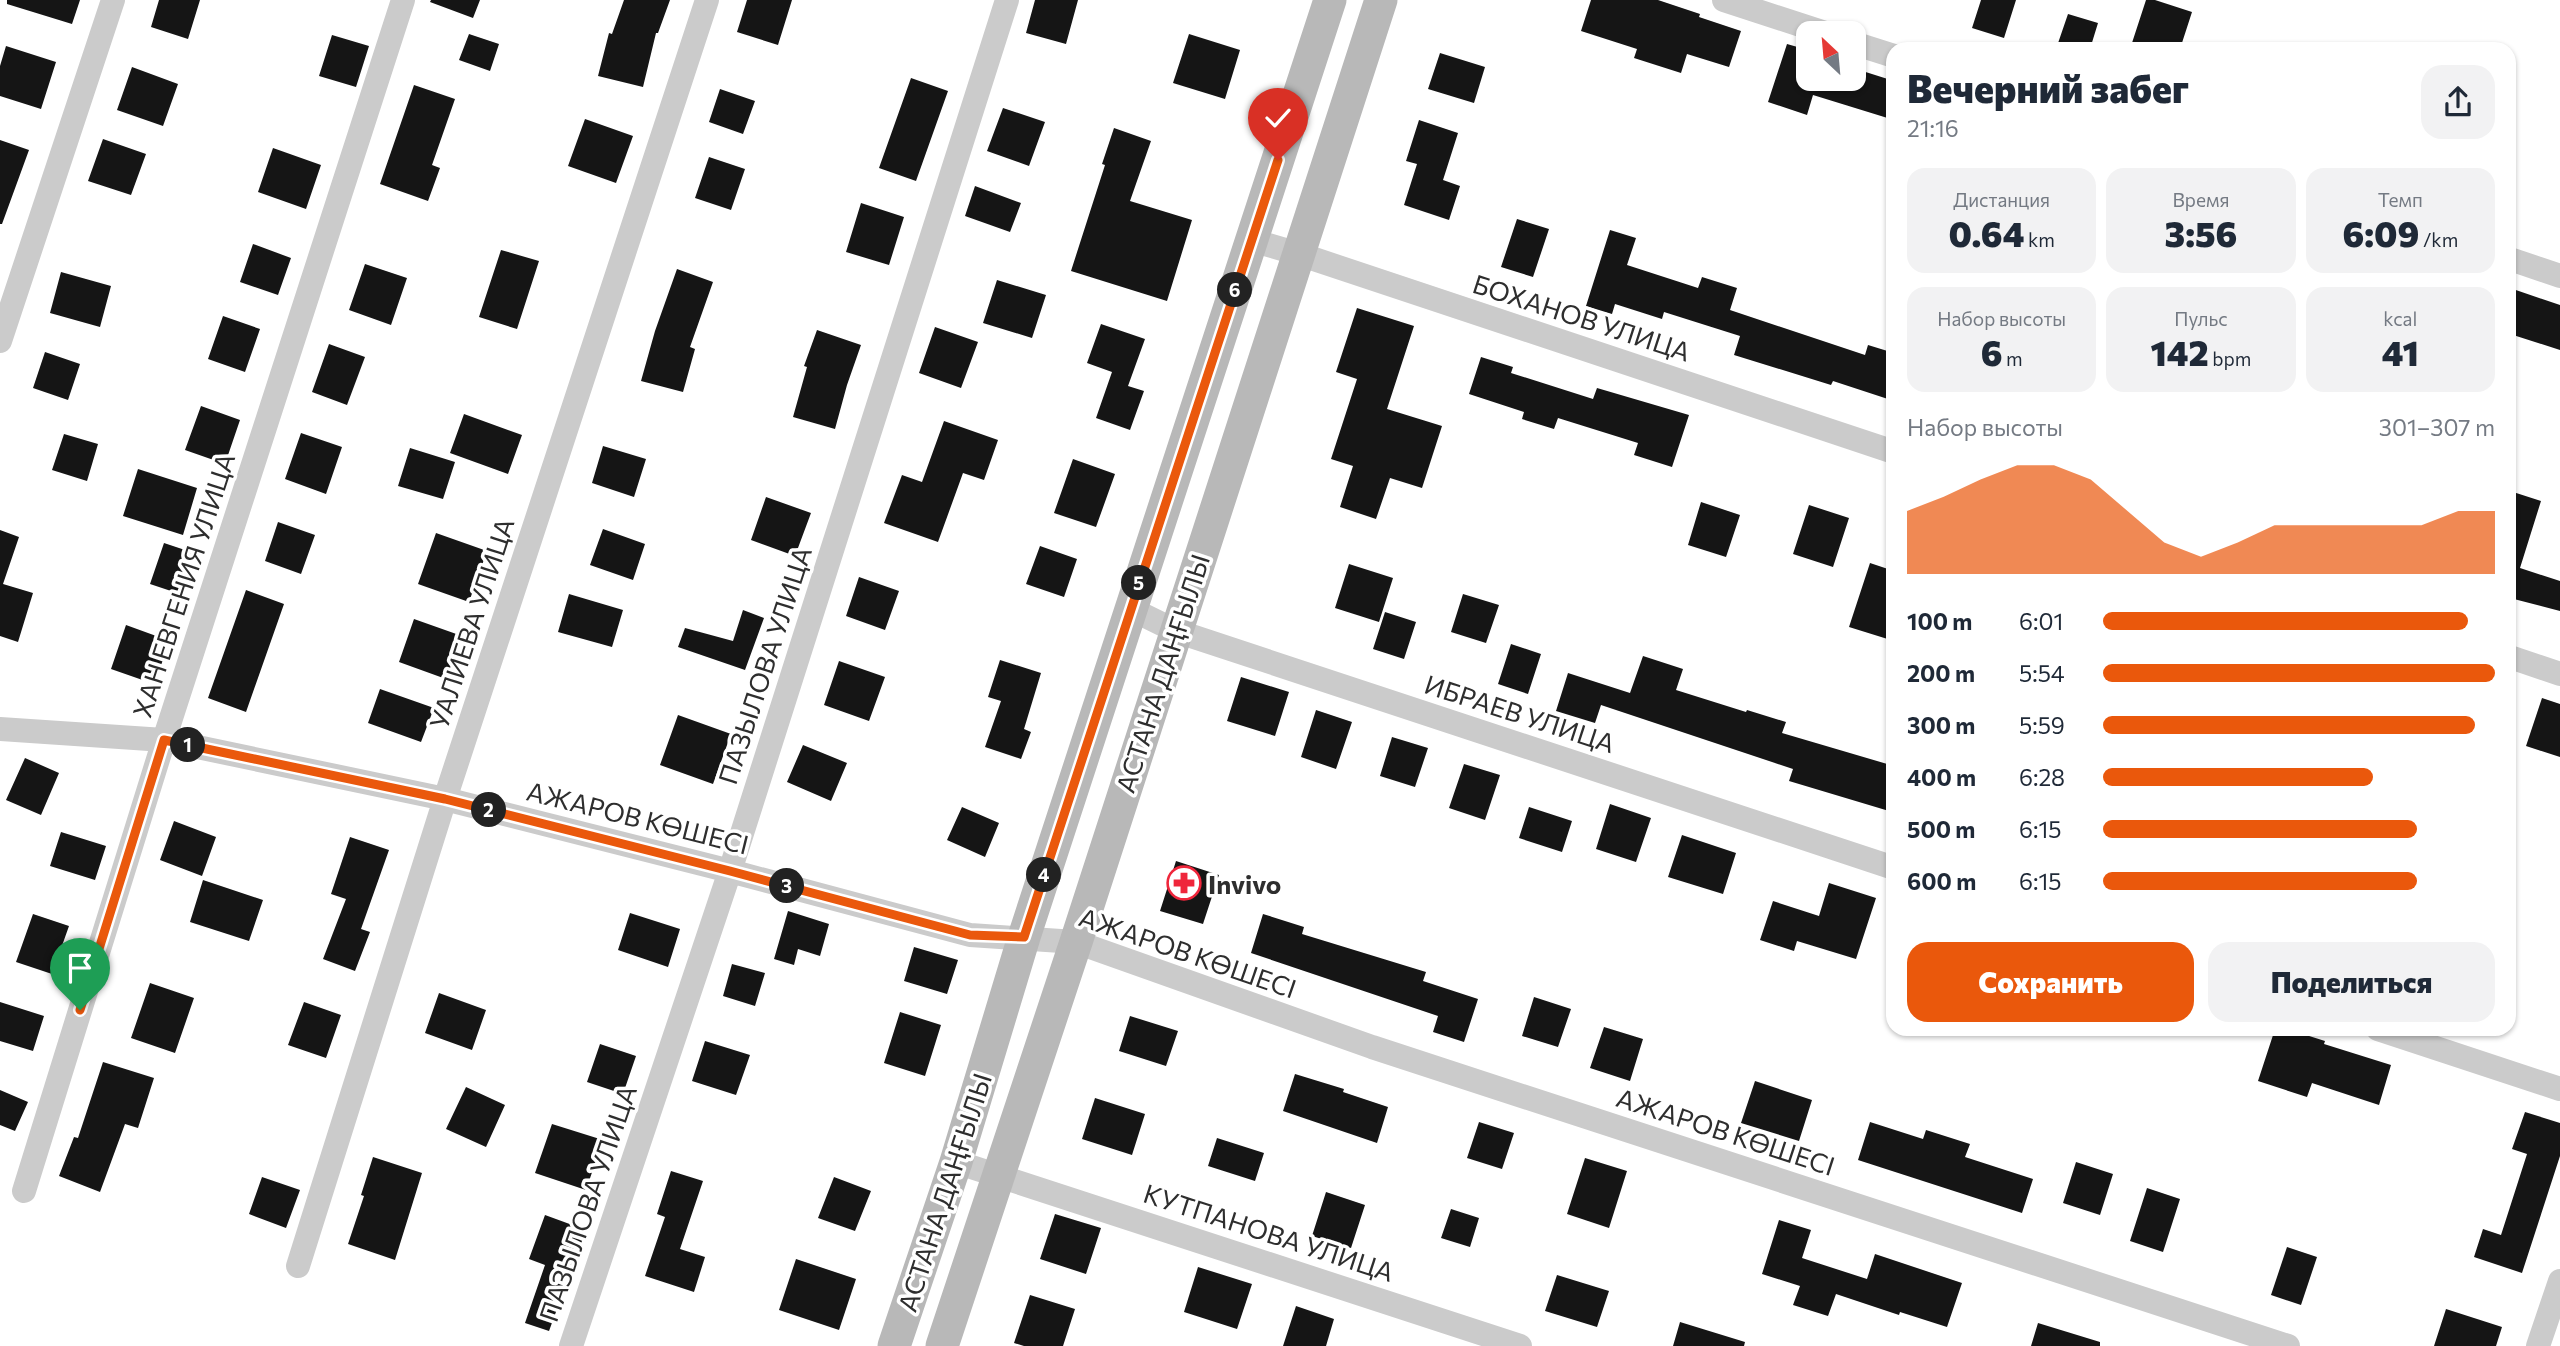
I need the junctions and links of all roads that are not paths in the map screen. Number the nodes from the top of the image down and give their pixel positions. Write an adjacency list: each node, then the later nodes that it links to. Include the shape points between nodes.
1 (113, 0): 15 (street)
2 (403, 0): 22 (street, ХАН ЕВГЕНИЯ УЛИЦА)
3 (707, 0): 23 (street, УАЛИЕВА УЛИЦА)
4 (1007, 0): 25 (street, ПАЗЫЛОВА УЛИЦА)
5 (1330, 0): 11 (street, АСТАНА ДАҢҒЫЛЫ)
6 (1381, 0): 12 (street, АСТАНА ДАҢҒЫЛЫ)
7 (1724, 0): 8 (street)
8 (1796, 24)
9 (1866, 47): 10 (street)
10 (1886, 53)
11 (1251, 240): 12 (street, БОХАНОВ УЛИЦА); 17 (street, АСТАНА ДАҢҒЫЛЫ)
12 (1299, 254): 16 (street, БОХАНОВ УЛИЦА); 18 (street, АСТАНА ДАҢҒЫЛЫ)
13 (2516, 262): 14 (street)
14 (2560, 276)
15 (0, 341)
16 (1886, 449)
17 (1131, 609): 18 (street, ИБРАЕВ УЛИЦА); 26 (street, АСТАНА ДАҢҒЫЛЫ)
18 (1176, 631): 24 (street, ИБРАЕВ УЛИЦА); 27 (street, АСТАНА ДАҢҒЫЛЫ)
19 (2516, 659): 20 (street)
20 (2560, 674)
21 (0, 729): 22 (street, АЖАРОВ КӨШЕСІ)
22 (164, 740): 23 (street, АЖАРОВ КӨШЕСІ); 32 (street, ХАН ЕВГЕНИЯ УЛИЦА)
23 (445, 799): 25 (street, АЖАРОВ КӨШЕСІ); 33 (street, УАЛИЕВА УЛИЦА)
24 (1886, 865)
25 (730, 871): 26 (street, АЖАРОВ КӨШЕСІ, via 970,935); 35 (street, ПАЗЫЛОВА УЛИЦА)
26 (1024, 937): 27 (street, АЖАРОВ КӨШЕСІ); 30 (street, АСТАНА ДАҢҒЫЛЫ)
27 (1076, 942): 31 (street, АСТАНА ДАҢҒЫЛЫ); 39 (street, АЖАРОВ КӨШЕСІ, via 1372,1047)
28 (2399, 1036): 29 (street)
29 (2560, 1089)
30 (956, 1162): 31 (street, КУТПАНОВА УЛИЦА); 36 (street, АСТАНА ДАҢҒЫЛЫ)
31 (999, 1174): 37 (street, АСТАНА ДАҢҒЫЛЫ); 38 (street, КУТПАНОВА УЛИЦА)
32 (24, 1191)
33 (298, 1266)
34 (2560, 1281): 40 (street)
35 (571, 1346)
36 (894, 1346)
37 (942, 1346)
38 (1520, 1346)
39 (2288, 1346)
40 (2538, 1346)

